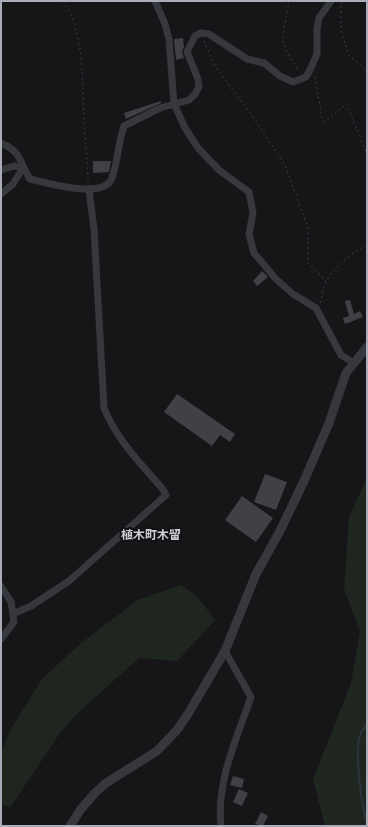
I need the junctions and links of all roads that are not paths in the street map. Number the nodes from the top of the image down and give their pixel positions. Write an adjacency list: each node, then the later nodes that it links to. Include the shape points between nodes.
1 (155, 1): 3 (street, via 169,39)
2 (330, 1): 3 (street, via 319,18 317,54 302,80 293,82 280,76 264,63 247,59 209,34 201,33 195,36 187,52 199,87 189,100)
3 (174, 104): 7 (street, via 124,126 111,180 105,187); 10 (street, via 198,148 219,170 249,192 253,213 249,234 254,253 276,280 298,298 316,308 341,355)
4 (1, 143): 5 (street, via 18,153)
5 (23, 168): 6 (street, via 14,166); 7 (street, via 30,179); 8 (street, via 13,184)
6 (1, 170)
7 (89, 190): 12 (street, via 94,229 104,408 122,442 166,495 69,582)
8 (1, 194)
9 (367, 347): 10 (street)
10 (354, 363): 14 (street, via 346,373 329,423 304,481 280,532 256,574)
11 (1, 586): 12 (street)
12 (13, 614): 13 (street, via 14,622)
13 (1, 639)
14 (225, 651): 15 (street, via 188,714 168,741 144,761 101,788 81,809); 16 (street, via 251,697 224,776 220,796)
15 (70, 826)
16 (221, 826)

